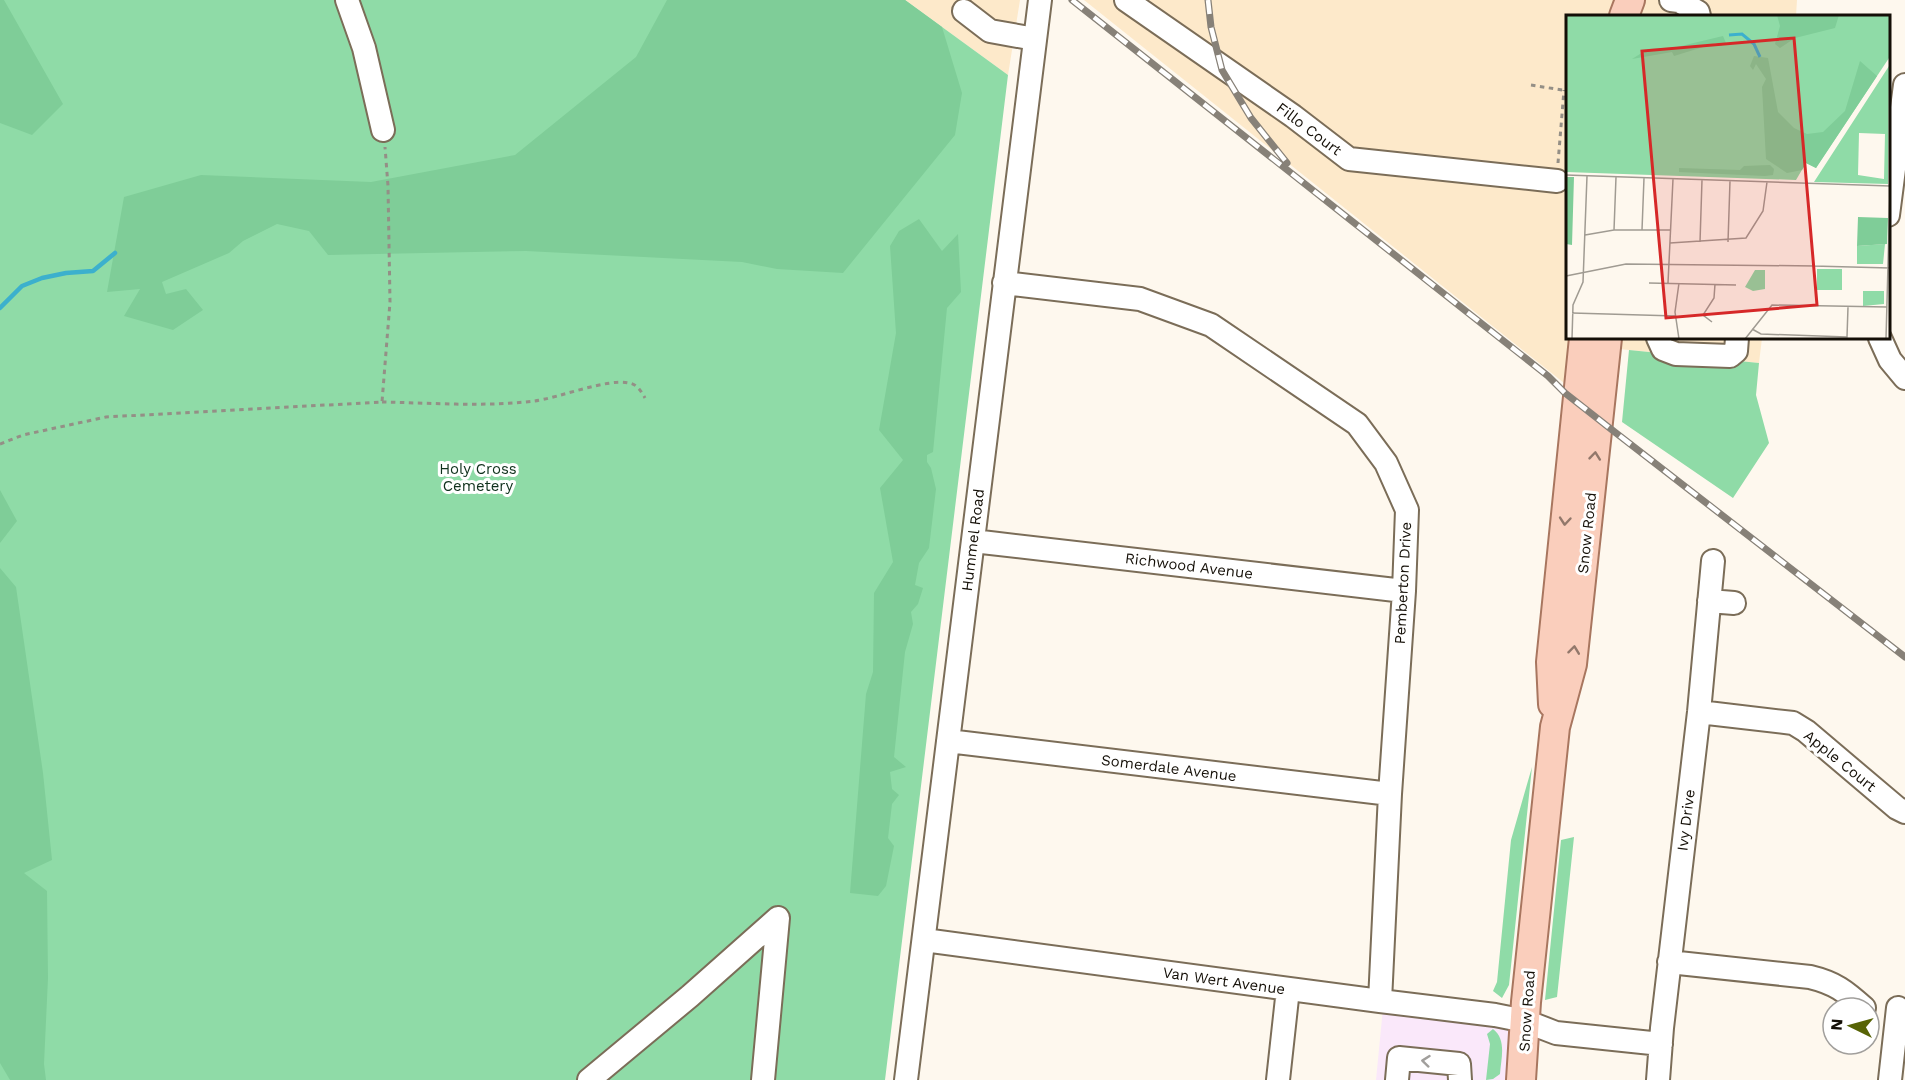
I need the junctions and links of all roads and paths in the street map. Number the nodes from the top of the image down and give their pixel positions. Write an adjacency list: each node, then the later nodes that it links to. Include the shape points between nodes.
1 (347, 0): 14 (street, via 364,48)
2 (1040, 0): 10 (street, Hummel Road)
3 (1125, 0): 15 (street, Fillo Court, via 1349,159)
4 (1631, 0): 7 (main road); 8 (main road)
5 (1671, 0): 9 (street)
6 (964, 11): 10 (street, via 990,31)
7 (1624, 15)
8 (1634, 15)
9 (1699, 15)
10 (1035, 39): 17 (street, Hummel Road)
11 (1531, 85): 13 (path)
12 (1905, 85): 16 (street)
13 (1566, 90): 15 (path)
14 (383, 130): 25 (path, via 390,302)
15 (1557, 181)
16 (1890, 200)
17 (1004, 283): 27 (street, Hummel Road); 29 (street, Pemberton Drive, via 1140,299 1211,325 1357,424 1386,463 1407,510)
18 (1584, 339): 33 (main road, Snow Road, one-way to 33, via 1551,662)
19 (1607, 339): 33 (main road, Snow Road, one-way to 19, via 1572,664)
20 (1658, 339): 21 (street, via 1663,349 1676,354 1730,356 1736,351)
21 (1737, 339)
22 (1880, 339): 23 (street, via 1890,360)
23 (1905, 378)
24 (645, 398): 25 (path, via 631,383 616,382 537,401)
25 (382, 402): 26 (path, via 106,417 23,435)
26 (0, 444)
27 (973, 541): 29 (street, Richwood Avenue); 34 (street, Hummel Road)
28 (1713, 561): 30 (street, Ivy Drive)
29 (1404, 591): 35 (street, Pemberton Drive)
30 (1709, 601): 31 (street); 32 (street, Ivy Drive)
31 (1734, 603)
32 (1699, 712): 36 (street, Apple Court, via 1792,723); 38 (street, Ivy Drive)
33 (1555, 727): 44 (main road, Snow Road)
34 (948, 741): 35 (street, Somerdale Avenue); 37 (street, Hummel Road)
35 (1390, 794): 41 (street, Pemberton Drive)
36 (1905, 812)
37 (924, 940): 39 (street, Van Wert Avenue); 48 (street, Hummel Road)
38 (1670, 962): 40 (street, via 1810,977 1829,982); 45 (street, Ivy Drive)
39 (1287, 989): 41 (street, Van Wert Avenue); 49 (street)
40 (1851, 996)
41 (1380, 1001): 44 (street, Van Wert Avenue)
42 (1902, 1008): 43 (street); 54 (street)
43 (1881, 1010)
44 (1525, 1021): 45 (street, Van Wert Avenue, via 1556,1033); 52 (main road, Snow Road)
45 (1661, 1036): 53 (street, Ivy Drive)
46 (589, 1080): 47 (street, via 778,918)
47 (763, 1080)
48 (906, 1080)
49 (1278, 1080)
50 (1397, 1080): 51 (street, one-way to 50, via 1459,1064 1399,1058)
51 (1460, 1080)
52 (1521, 1080)
53 (1658, 1080)
54 (1890, 1080)

